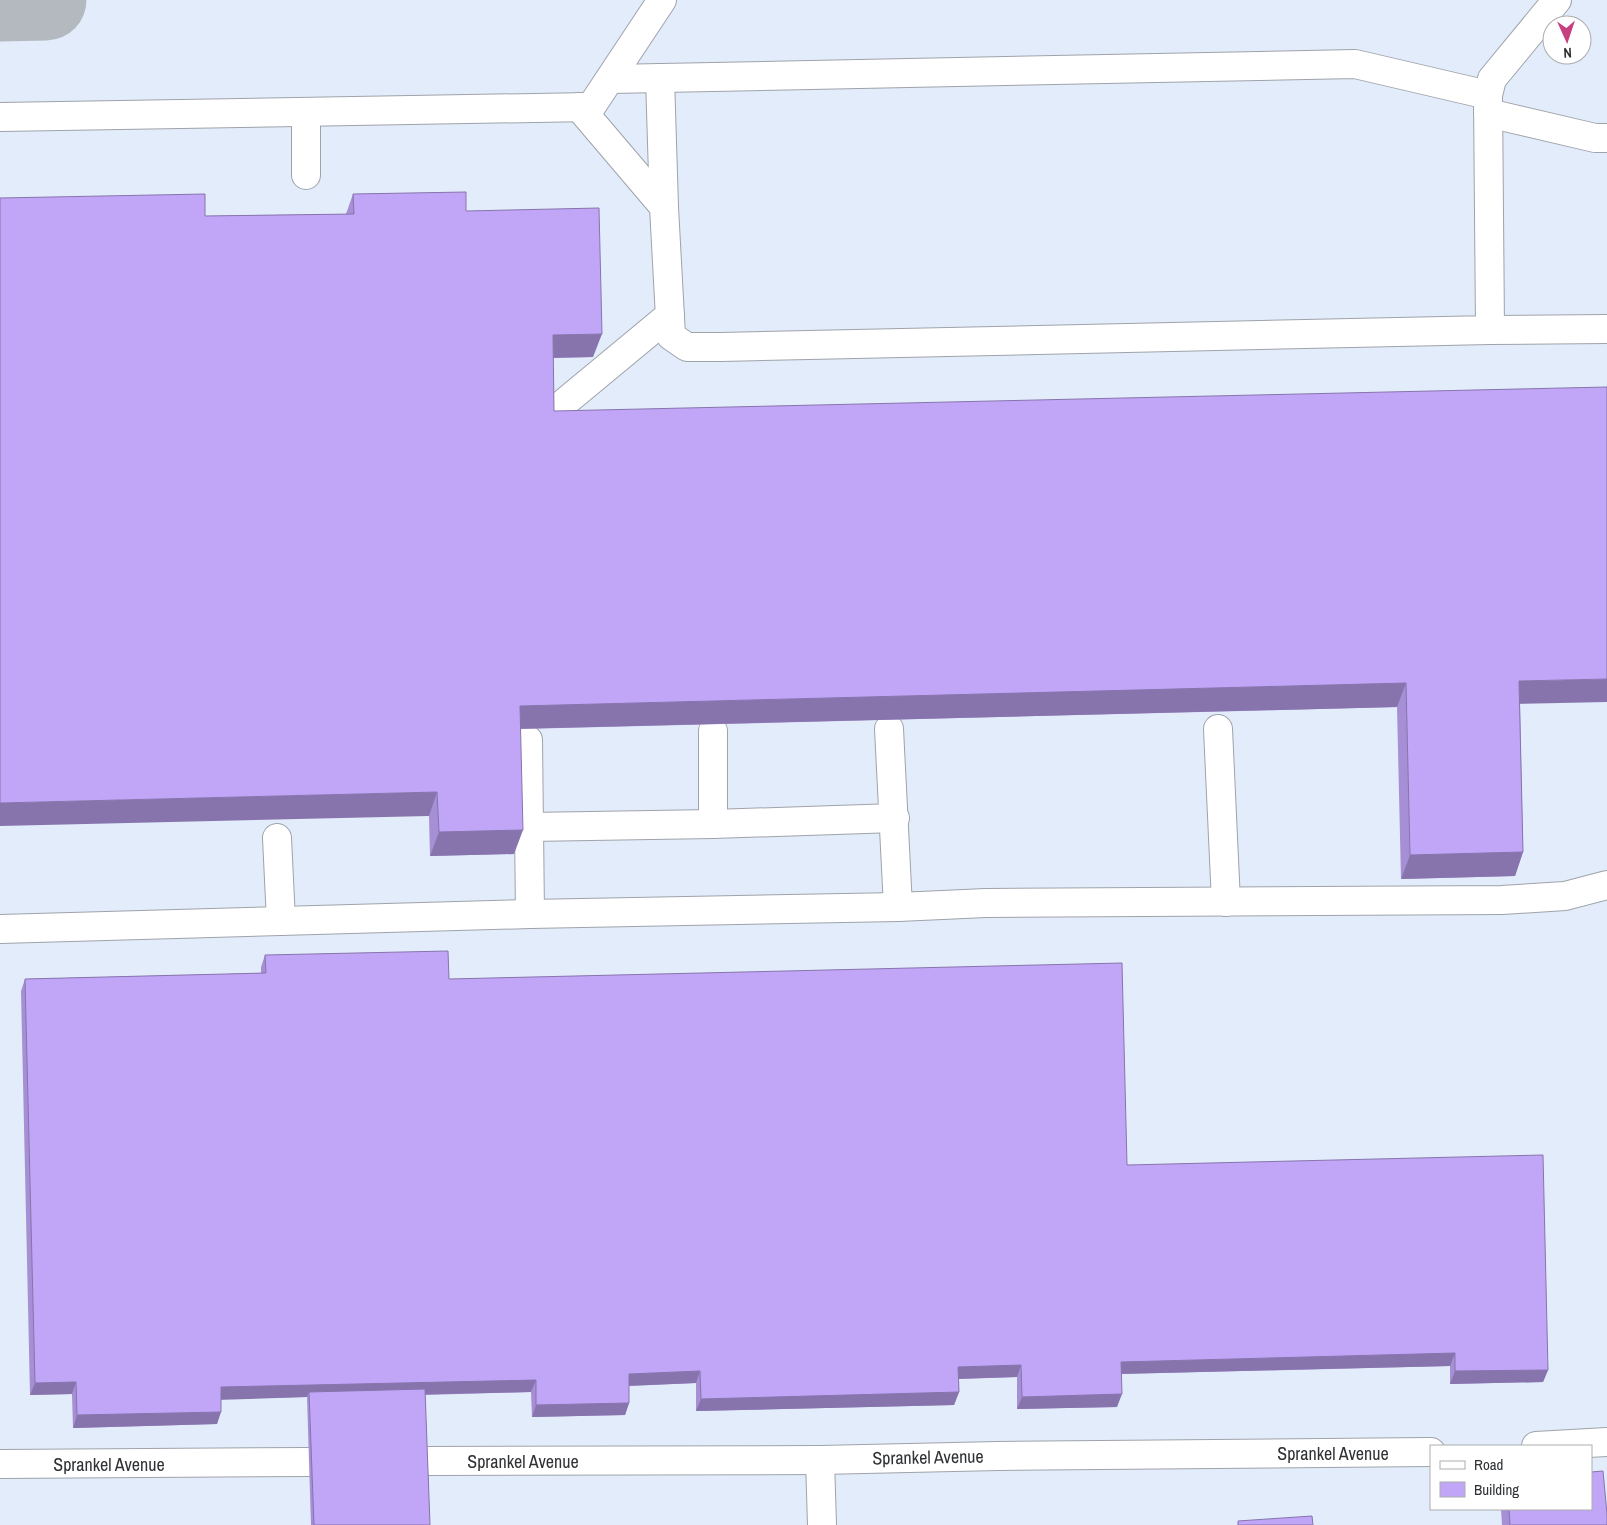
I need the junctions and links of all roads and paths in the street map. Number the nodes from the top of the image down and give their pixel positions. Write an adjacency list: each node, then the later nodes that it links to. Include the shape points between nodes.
1 (662, 0): 3 (street)
2 (1557, 0): 5 (street, via 1492,79)
3 (610, 78): 4 (street); 6 (street, via 591,107)
4 (660, 78): 5 (street, via 1355,64); 11 (street)
5 (1488, 104): 9 (street, via 1595,138); 14 (street)
6 (579, 107): 7 (street); 11 (street)
7 (306, 112): 8 (street); 10 (street)
8 (0, 117)
9 (1607, 138)
10 (306, 175)
11 (664, 207): 12 (street)
12 (670, 316): 14 (street, via 671,336 687,347 721,348); 15 (street)
13 (1607, 329): 14 (street)
14 (1490, 330)
15 (559, 407)
16 (889, 729): 20 (street)
17 (1218, 729): 25 (street)
18 (713, 731): 21 (street)
19 (528, 740): 22 (street)
20 (895, 818): 21 (street); 26 (street)
21 (713, 824): 22 (street)
22 (529, 827): 27 (street)
23 (277, 838): 28 (street)
24 (1607, 885): 25 (street, via 1565,896 1502,900)
25 (1226, 902): 26 (street, via 986,903)
26 (898, 907): 27 (street)
27 (530, 914): 28 (street)
28 (281, 920): 29 (street)
29 (0, 929)
30 (1607, 1442): 31 (street)
31 (1554, 1445)
32 (1430, 1452): 33 (street, Sprankel Avenue)
33 (820, 1460): 35 (street, Sprankel Avenue); 37 (street)
34 (309, 1462): 36 (street, Sprankel Avenue)
35 (425, 1462)
36 (0, 1464)
37 (822, 1525)

